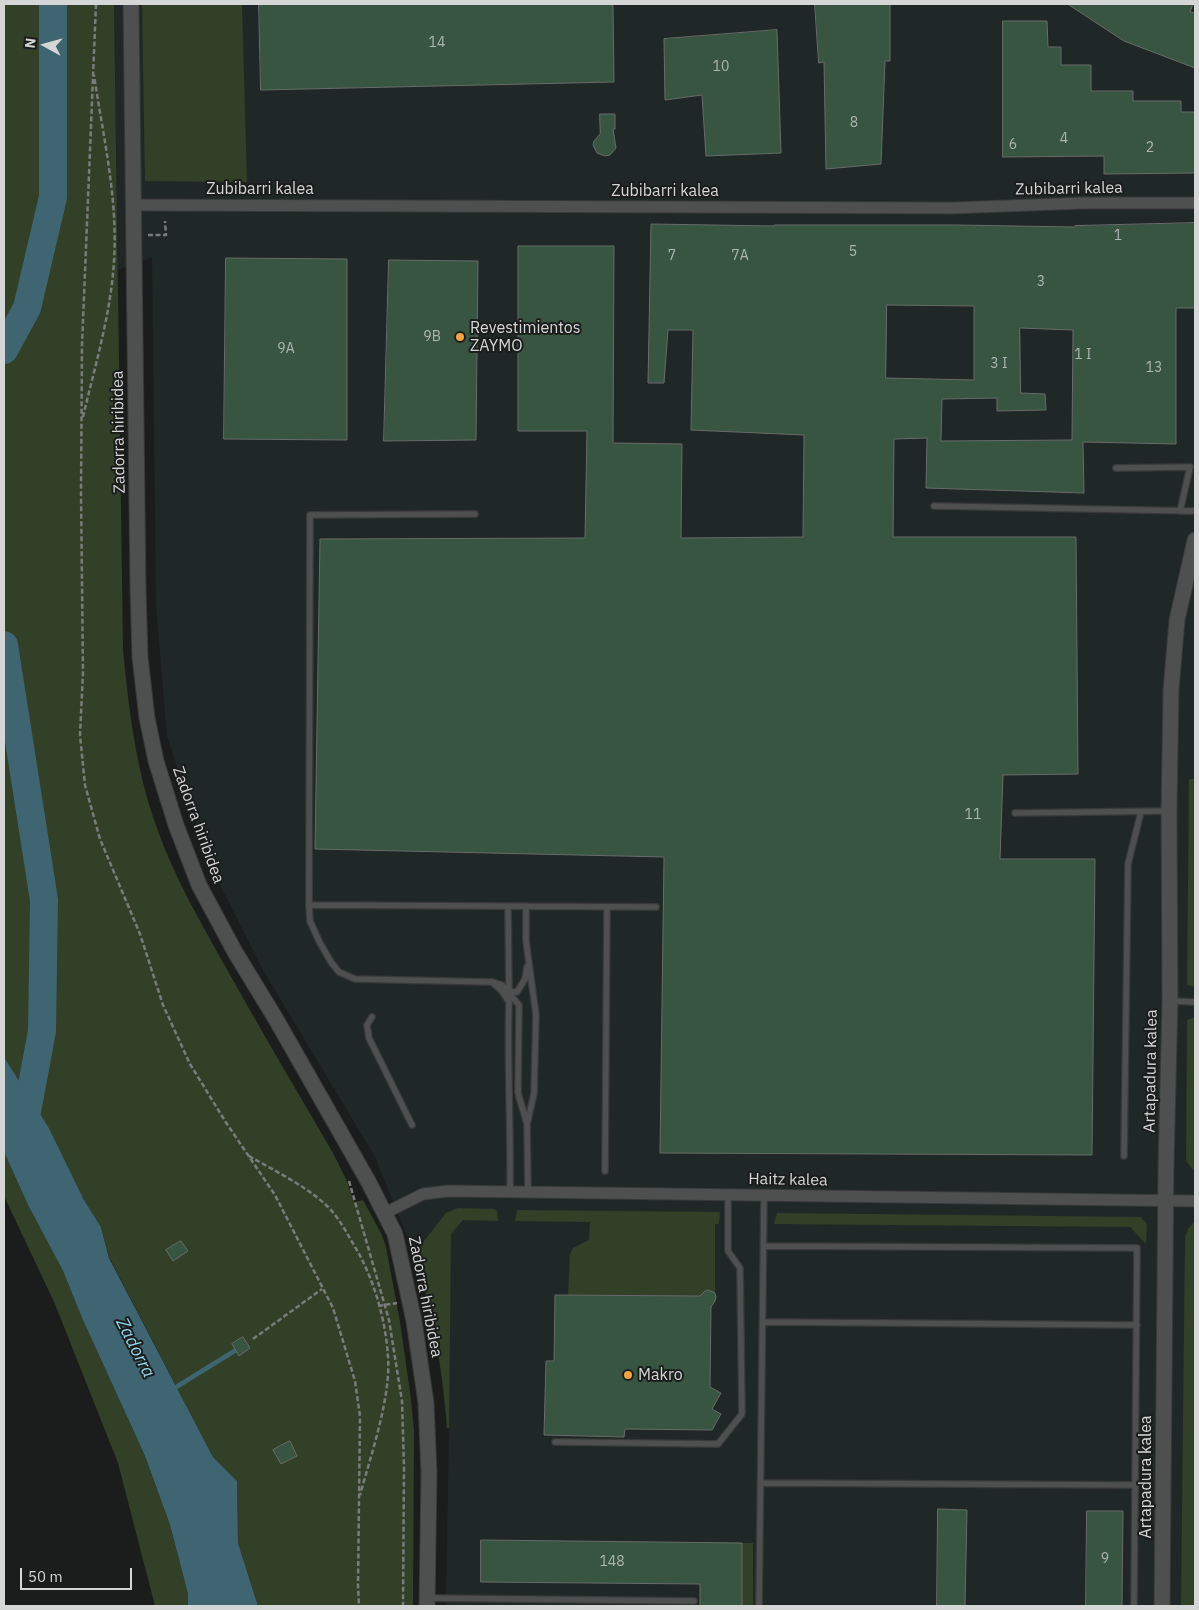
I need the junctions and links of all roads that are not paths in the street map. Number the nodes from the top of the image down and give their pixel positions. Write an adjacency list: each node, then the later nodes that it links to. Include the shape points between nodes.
1 (131, 4): 3 (main road, Zadorra hiribidea)
2 (1195, 204): 3 (street, Zubibarri kalea, via 1083,203 954,208)
3 (134, 205): 34 (main road, Zadorra hiribidea, via 140,657 156,761 199,885)
4 (1116, 468): 6 (lane, via 1190,467)
5 (934, 506): 6 (lane)
6 (1180, 511): 7 (lane)
7 (1195, 511)
8 (475, 514): 14 (lane, via 310,515)
9 (1195, 540): 10 (main road, Artapadura kalea)
10 (1193, 557): 11 (main road, Artapadura kalea, via 1177,620 1173,656)
11 (1169, 811): 12 (lane); 21 (main road, Artapadura kalea)
12 (1140, 812): 13 (lane); 26 (lane, via 1128,864)
13 (1015, 813)
14 (309, 905): 16 (lane); 20 (lane, via 310,921 339,972 355,979 492,982 502,985)
15 (526, 906): 16 (lane); 17 (lane); 19 (lane)
16 (508, 907): 20 (lane)
17 (607, 907): 18 (lane); 27 (lane)
18 (656, 907)
19 (528, 960): 20 (lane, via 525,978 517,992); 24 (lane, via 536,1015 534,1094)
20 (505, 992): 24 (lane, via 519,1005 518,1093); 28 (lane, via 509,1002)
21 (1170, 1001): 22 (lane); 32 (main road, Artapadura kalea)
22 (1195, 1002)
23 (372, 1017): 25 (lane, via 367,1025 369,1038)
24 (526, 1124): 29 (lane)
25 (412, 1125)
26 (1124, 1156)
27 (605, 1171)
28 (510, 1192): 29 (street, Haitz kalea); 34 (street, Haitz kalea, via 423,1194)
29 (528, 1192): 30 (street, Haitz kalea)
30 (728, 1195): 31 (street, Haitz kalea); 38 (lane, via 728,1251 740,1268 742,1414 718,1444)
31 (764, 1196): 32 (street, Haitz kalea); 35 (lane)
32 (1166, 1201): 33 (street, Haitz kalea); 45 (main road, Artapadura kalea)
33 (1195, 1201)
34 (385, 1213): 42 (main road, Zadorra hiribidea, via 395,1234 407,1284 426,1403 429,1474)
35 (764, 1246): 36 (lane); 37 (lane, via 1138,1248)
36 (763, 1322): 37 (lane); 39 (lane)
37 (1136, 1325): 40 (lane)
38 (555, 1442)
39 (761, 1483): 40 (lane); 43 (lane)
40 (1135, 1485): 44 (lane)
41 (694, 1600): 42 (lane)
42 (427, 1602)
43 (760, 1606)
44 (1134, 1606)
45 (1162, 1606)

